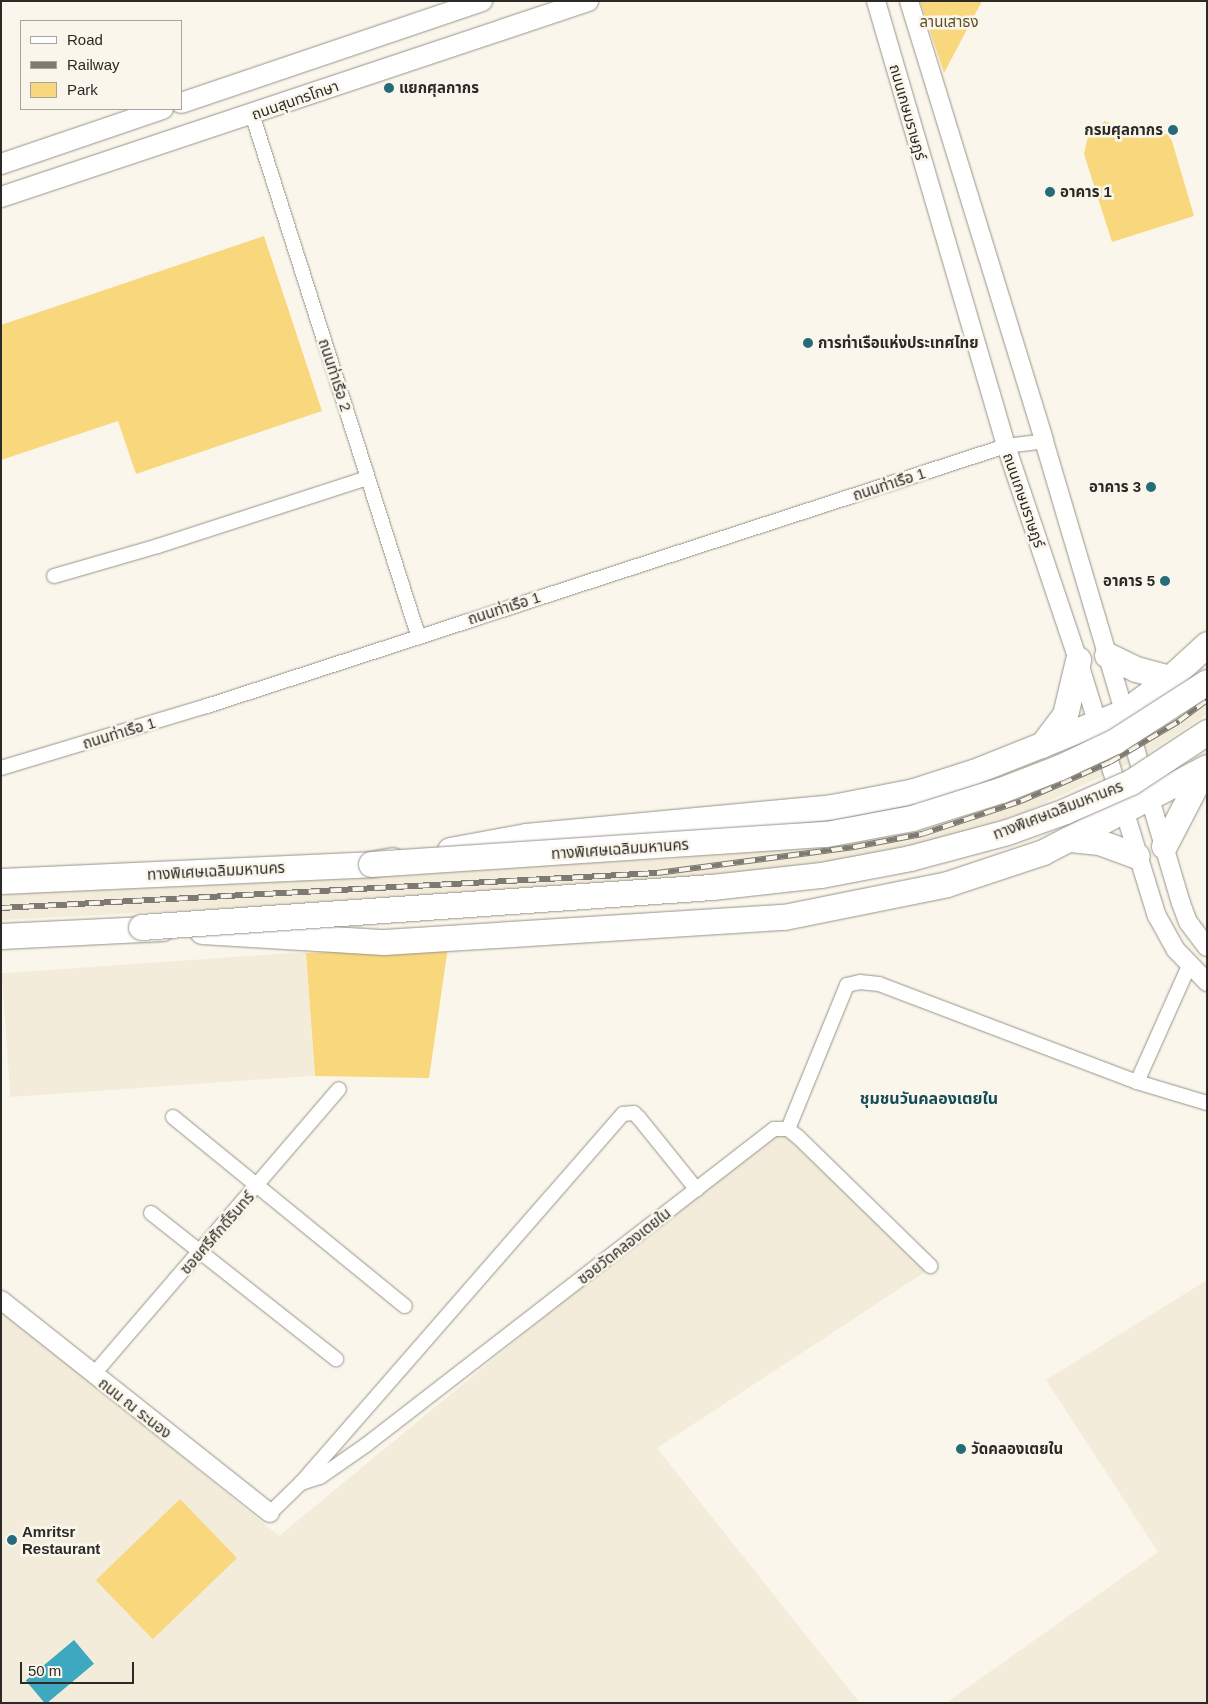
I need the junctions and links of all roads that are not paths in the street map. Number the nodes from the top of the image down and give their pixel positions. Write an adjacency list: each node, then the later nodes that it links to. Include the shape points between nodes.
1 (482, 1): 5 (main road)
2 (588, 1): 7 (main road, ถนนสุนทรโกษา)
3 (876, 1): 11 (street, ถนนเกษมราษฎร์)
4 (909, 1): 10 (street)
5 (182, 102)
6 (160, 110): 8 (main road)
7 (252, 114): 9 (main road, ถนนสุนทรโกษา); 12 (street, ถนนท่าเรือ 2)
8 (1, 164)
9 (1, 197)
10 (1044, 441): 11 (street, ถนนท่าเรือ 1); 16 (street)
11 (1006, 446): 14 (street, ถนนท่าเรือ 1); 17 (street, ถนนเกษมราษฎร์)
12 (367, 478): 13 (street); 14 (street, ถนนท่าเรือ 2)
13 (54, 576)
14 (418, 635): 24 (street, ถนนท่าเรือ 1, via 207,706)
15 (1207, 644): 18 (highway)
16 (1107, 655): 18 (highway, via 1136,670); 20 (street)
17 (1078, 660): 21 (street, ถนนเกษมราษฎร์); 23 (highway, via 1065,715)
18 (1170, 678): 20 (highway)
19 (1207, 682): 31 (highway, ทางพิเศษเฉลิมมหานคร, bridge, via 1114,741 1060,767 1001,790 912,818 826,834)
20 (1124, 712): 21 (highway); 26 (street)
21 (1097, 724): 23 (highway); 27 (street, ถนนเกษมราษฎร์)
22 (1207, 732): 33 (highway, ทางพิเศษเฉลิมมหานคร, bridge, via 1130,782 1065,811 1007,832 910,858 821,874 712,887)
23 (1042, 746): 31 (highway, bridge, via 914,791 832,807 753,817 526,836)
24 (1, 768)
25 (1206, 768): 26 (highway); 29 (highway)
26 (1149, 799): 27 (highway); 29 (street)
27 (1124, 812): 28 (highway); 30 (street, ถนนเกษมราษฎร์)
28 (1070, 839): 30 (highway, via 1099,842); 33 (highway, bridge, via 1043,852 948,884 784,916 384,942)
29 (1164, 846): 35 (street, via 1188,922)
30 (1137, 856): 36 (street, ถนนเกษมราษฎร์, via 1157,916 1166,935)
31 (371, 864): 32 (highway, ทางพิเศษเฉลิมมหานคร)
32 (1, 881)
33 (141, 927): 34 (highway, ทางพิเศษเฉลิมมหานคร)
34 (1, 936)
35 (1207, 947)
36 (1189, 966): 37 (street, ถนนเกษมราษฎร์); 38 (street)
37 (1207, 982)
38 (1137, 1082): 40 (street); 42 (street, via 879,984 860,982 847,985)
39 (339, 1089): 43 (street, ซอยศรีศักดิ์รินทร์)
40 (1207, 1104)
41 (173, 1117): 43 (street)
42 (788, 1128): 44 (street, ซอยวัดคลองเตยใน, via 780,1127 765,1133); 47 (street)
43 (257, 1187): 46 (street, ซอยศรีศักดิ์รินทร์); 49 (street)
44 (697, 1190): 52 (street, ซอยวัดคลองเตยใน, via 366,1445 320,1477); 52 (street, via 639,1118 634,1113 623,1114)
45 (151, 1213): 46 (street)
46 (198, 1253): 50 (street); 51 (street, ซอยศรีศักดิ์รินทร์)
47 (930, 1266)
48 (1, 1300): 51 (street, ถนน ณ ระนอง)
49 (405, 1306)
50 (336, 1359)
51 (93, 1375): 53 (street, ถนน ณ ระนอง)
52 (301, 1483): 53 (street)
53 (270, 1513)

